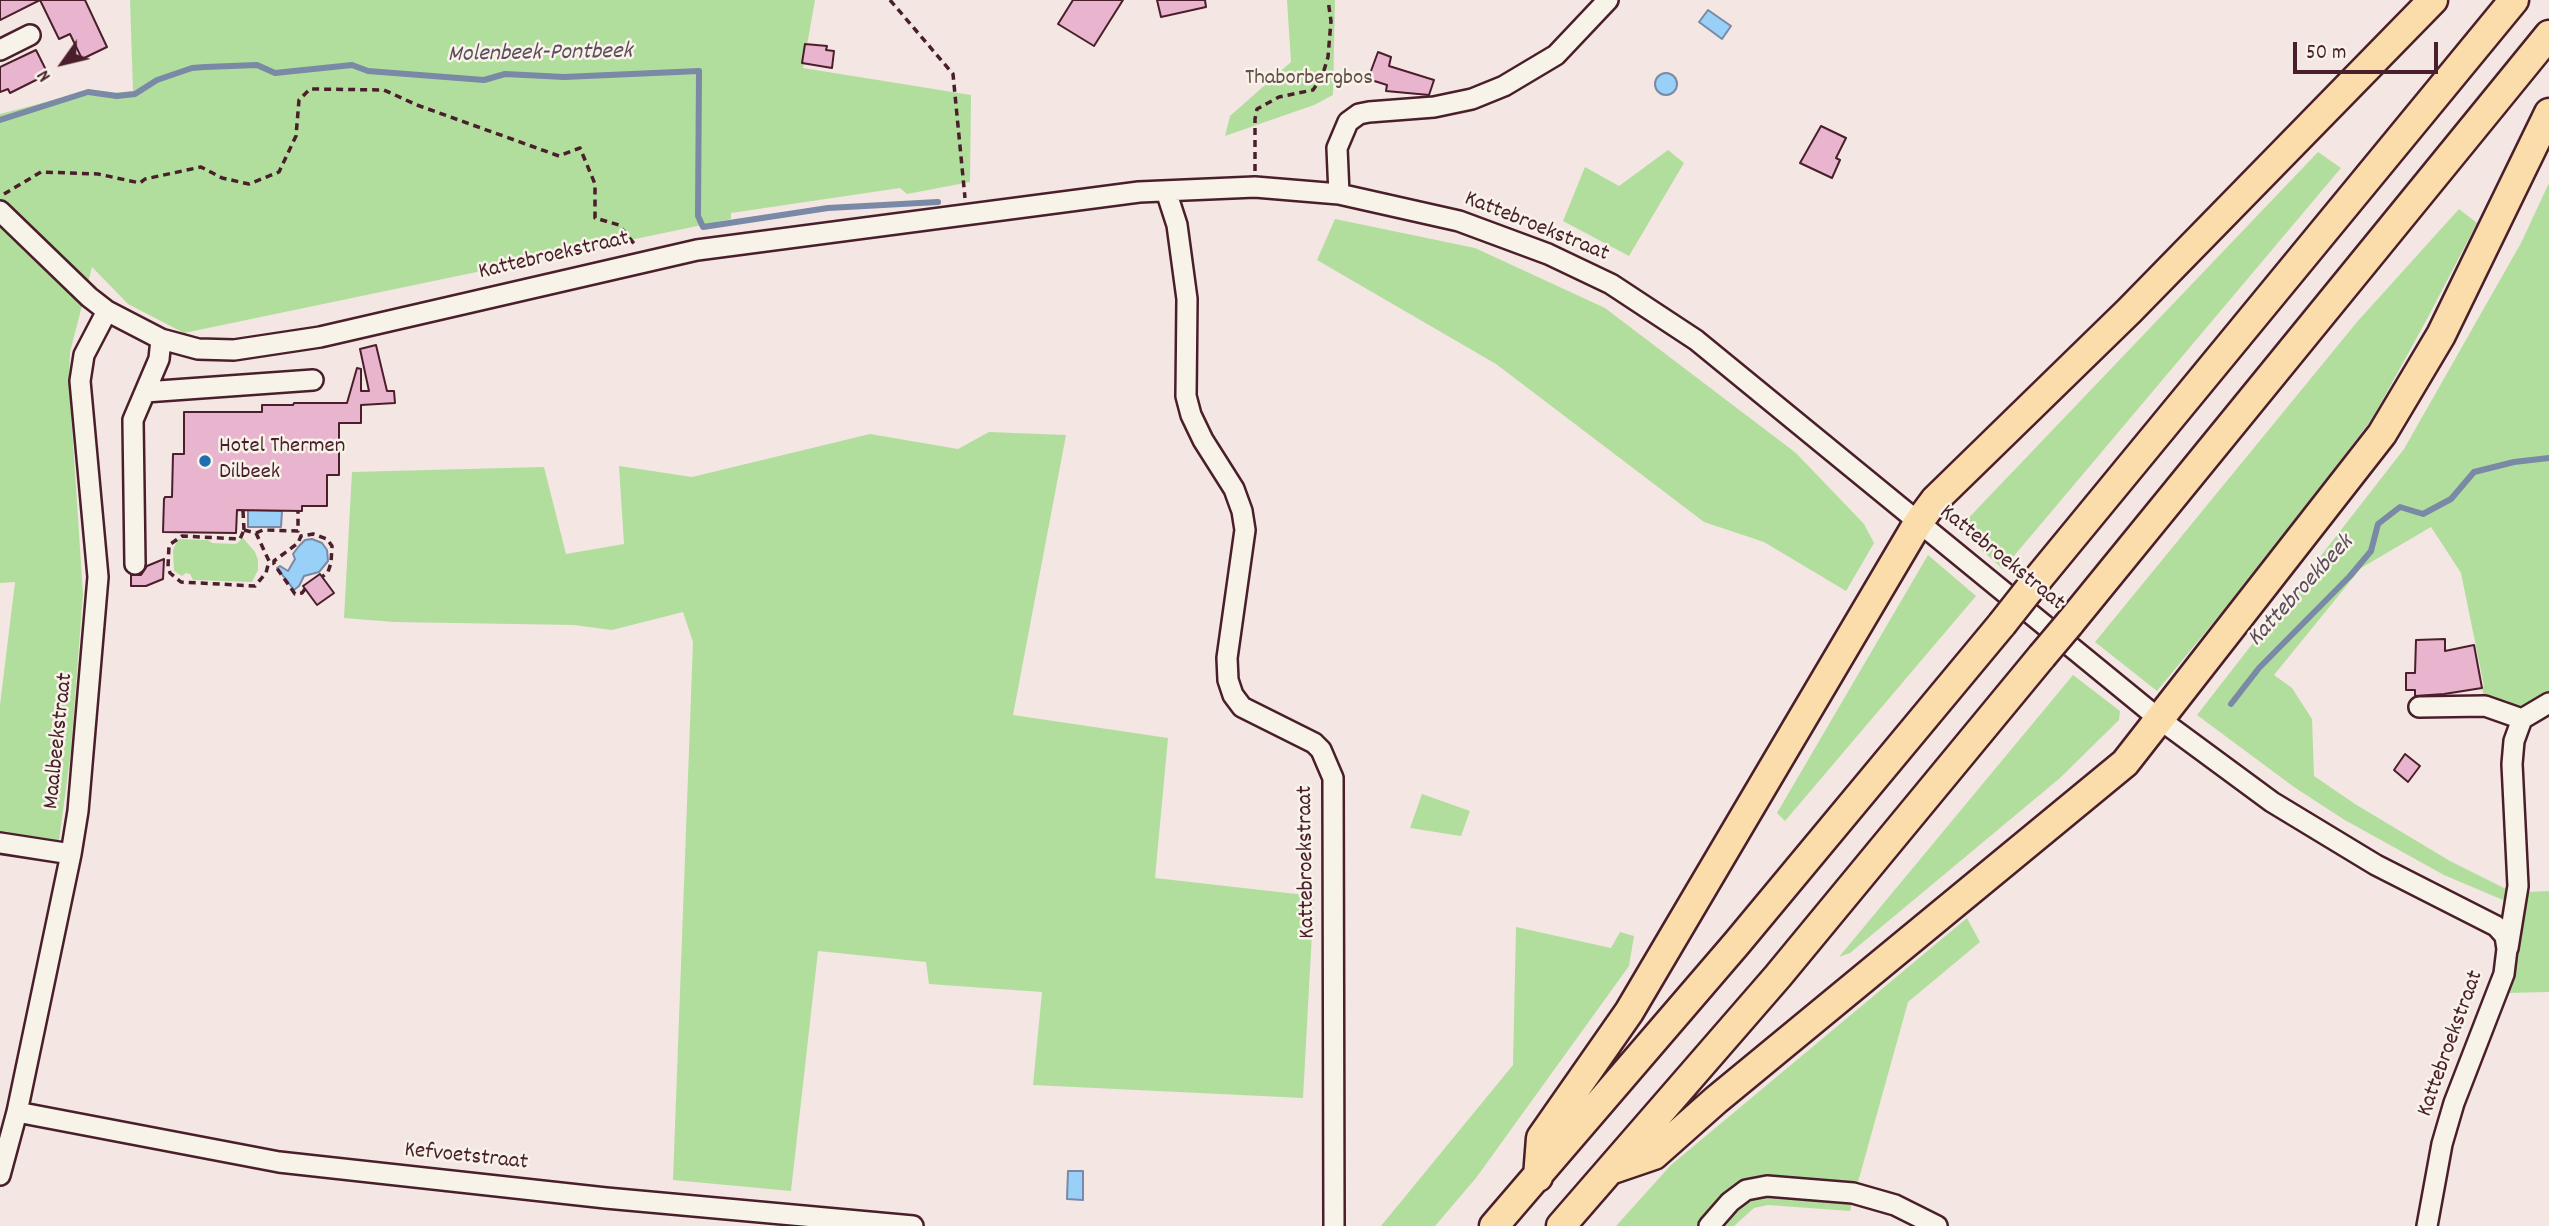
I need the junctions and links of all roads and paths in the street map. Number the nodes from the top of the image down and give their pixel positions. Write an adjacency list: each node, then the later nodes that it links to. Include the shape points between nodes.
1 (890, 0): 15 (path, via 953,74)
2 (1328, 0): 10 (path, via 1331,21 1322,77 1313,90 1279,97 1257,109)
3 (1608, 0): 12 (street, via 1556,54 1504,86 1472,99 1369,112 1348,121 1337,148)
4 (2434, 0): 23 (highway, via 2129,311 1935,500)
5 (2514, 0): 42 (highway, bridge, via 2002,624)
6 (30, 35): 8 (street)
7 (2549, 35): 40 (highway, bridge, via 2069,624)
8 (0, 50)
9 (2549, 113): 34 (highway, via 2441,335 2382,434)
10 (1255, 187): 11 (street, Kattebroekstraat); 12 (street, Kattebroekstraat)
11 (1166, 191): 15 (street, Kattebroekstraat); 44 (street, Kattebroekstraat, via 1177,225 1187,299 1186,396 1203,440 1234,489 1245,530 1228,680 1242,707 1321,750 1333,778)
12 (1339, 194): 23 (street, Kattebroekstraat, via 1459,221 1548,254 1611,284 1696,340)
13 (0, 196): 16 (path, via 41,172 99,174 140,183 201,167 249,184 279,172 296,136 299,100 310,89 384,89 559,156 580,148 595,184 595,218 619,225)
14 (0, 211): 17 (street, Kattebroekstraat)
15 (967, 214): 16 (street, Kattebroekstraat, via 697,250)
16 (649, 261): 18 (street, Kattebroekstraat, via 320,337 234,350 198,349)
17 (107, 311): 18 (street, Kattebroekstraat); 37 (street, Maalbeekstraat, via 84,355 80,381 98,577)
18 (160, 339): 20 (street, via 159,359)
19 (313, 380): 20 (street)
20 (145, 392): 29 (street, via 133,420)
21 (243, 510): 24 (path)
22 (298, 511): 25 (path)
23 (1918, 523): 34 (street, Kattebroekstraat); 42 (highway, via 1629,1012 1541,1138)
24 (244, 530): 26 (path); 28 (path, via 240,539 182,536 169,545 170,573 181,582 255,586)
25 (298, 531): 26 (path); 27 (path)
26 (256, 533): 28 (path)
27 (301, 536): 28 (path); 30 (path, via 313,534 332,546 331,563)
28 (272, 561): 31 (path, via 295,594)
29 (135, 564)
30 (322, 577)
31 (305, 589)
32 (2549, 704): 35 (street)
33 (2419, 707): 35 (street, via 2485,706)
34 (2159, 719): 38 (street, Kattebroekstraat, via 2329,838 2497,926); 40 (highway, via 2125,763 1747,1073 1654,1155)
35 (2522, 719): 38 (street, via 2512,764 2518,886)
36 (0, 843): 37 (street)
37 (71, 854): 39 (street, Maalbeekstraat)
38 (2507, 949): 49 (street, Kattebroekstraat, via 2504,974 2454,1102)
39 (17, 1112): 41 (street, Maalbeekstraat); 43 (street, Kefvoetstraat, via 279,1162)
40 (1613, 1169): 46 (highway)
41 (0, 1175)
42 (1538, 1177): 45 (highway)
43 (913, 1226)
44 (1334, 1226)
45 (1494, 1226)
46 (1561, 1226)
47 (1709, 1226): 48 (street, via 1746,1190 1767,1186 1853,1193 1895,1205)
48 (1937, 1226)
49 (2427, 1226)

